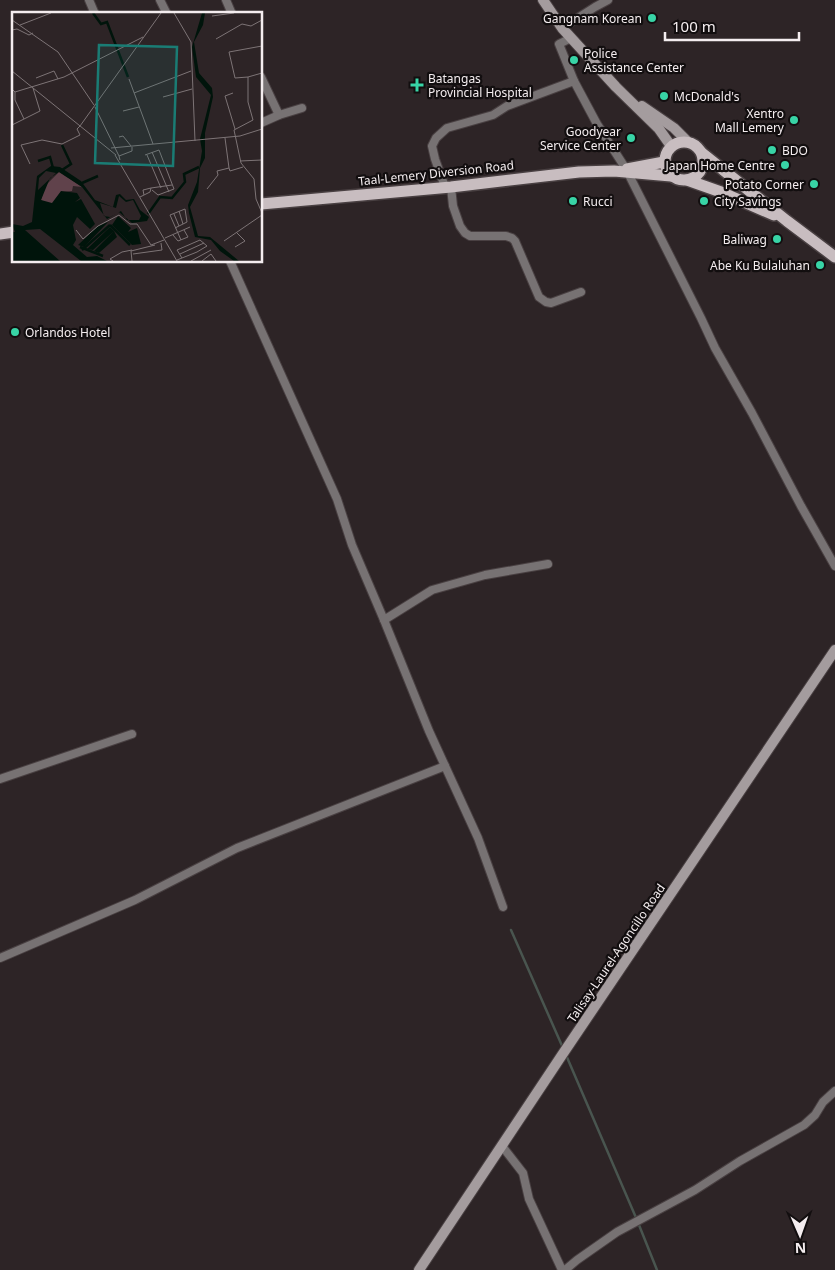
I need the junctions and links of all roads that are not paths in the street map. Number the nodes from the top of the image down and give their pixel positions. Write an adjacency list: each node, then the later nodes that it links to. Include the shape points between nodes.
1 (90, 0): 6 (street)
2 (160, 0): 7 (street)
3 (226, 0): 8 (street)
4 (543, 0): 9 (main road)
5 (608, 0): 9 (street)
6 (94, 12)
7 (165, 12)
8 (231, 12)
9 (562, 28): 10 (main road)
10 (571, 38): 12 (street, via 559,44); 13 (main road)
11 (262, 79): 15 (street)
12 (574, 81): 21 (street); 24 (street, via 493,115 448,128 436,138 432,146 435,159)
13 (616, 88): 17 (main road, via 674,128); 18 (main road)
14 (302, 108): 15 (street)
15 (279, 115): 16 (street)
16 (262, 123)
17 (688, 142): 18 (main road); 19 (main road)
18 (671, 146): 20 (main road)
19 (702, 153): 23 (main road, via 701,170 696,177); 26 (main road)
20 (664, 162): 21 (main road, Taal-Lemery Diversion Road); 22 (main road)
21 (627, 171): 22 (main road, Taal-Lemery Diversion Road); 24 (main road, Taal-Lemery Diversion Road, via 579,172); 31 (street, via 715,348)
22 (672, 176): 23 (main road)
23 (687, 180): 26 (main road)
24 (448, 187): 25 (main road, Taal-Lemery Diversion Road); 29 (street, via 452,206 465,233 470,236 506,236 515,241 539,297 551,303)
25 (262, 204)
26 (787, 221): 27 (main road)
27 (835, 257)
28 (230, 262): 32 (street, via 337,499 352,545)
29 (581, 292)
30 (548, 564): 32 (street, via 485,575 432,590)
31 (835, 566)
32 (384, 620): 35 (street)
33 (835, 650): 40 (main road, Talisay-Laurel-Agoncillo Road)
34 (132, 734): 36 (street)
35 (445, 766): 37 (street, via 478,838); 38 (street, via 237,848 135,900)
36 (0, 779)
37 (503, 907)
38 (0, 958)
39 (835, 1091): 42 (street, via 804,1125 617,1232)
40 (502, 1146): 41 (main road, Talisay-Laurel-Agoncillo Road); 42 (street, via 523,1174 529,1199)
41 (419, 1270)
42 (563, 1270)

